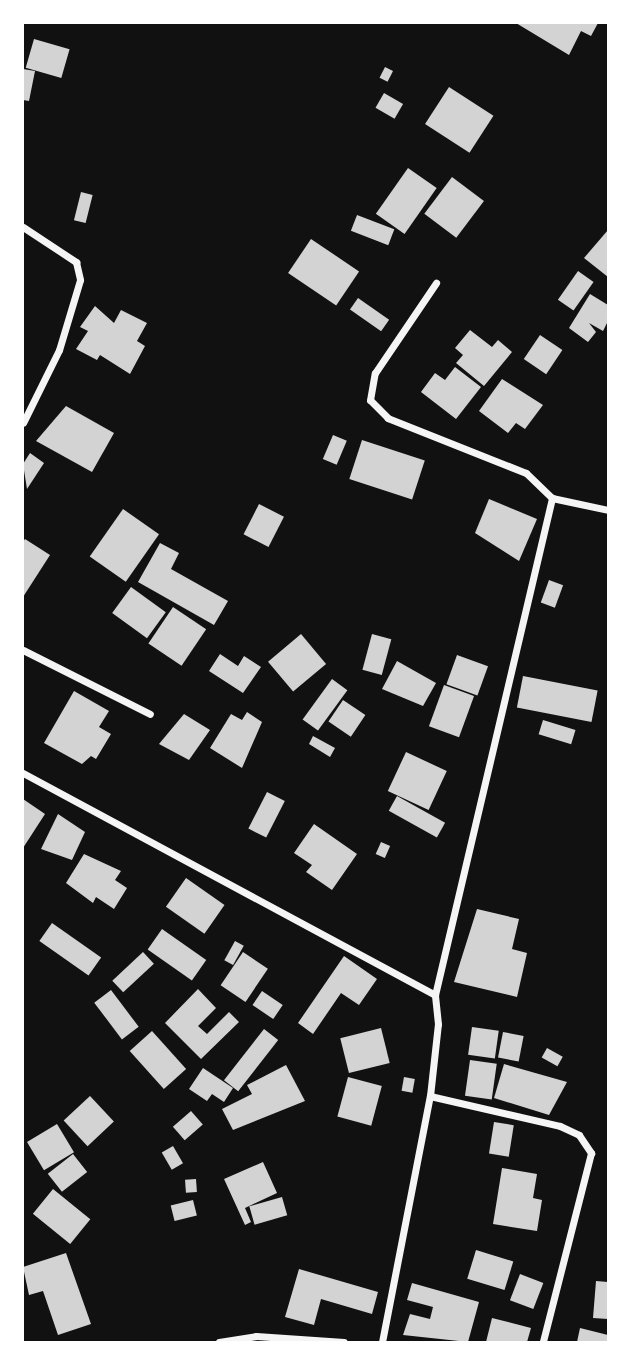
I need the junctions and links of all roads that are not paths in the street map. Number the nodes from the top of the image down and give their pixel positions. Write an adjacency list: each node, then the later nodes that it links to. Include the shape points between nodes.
1 (23, 228): 3 (street, via 76,262 79,280 59,350)
2 (436, 284): 4 (street, via 375,373 370,400 388,418 526,473)
3 (23, 423)
4 (552, 498): 5 (street); 9 (street)
5 (608, 510)
6 (23, 650): 7 (street)
7 (150, 714)
8 (23, 773): 9 (street)
9 (435, 995): 10 (street, via 438,1024)
10 (430, 1096): 13 (street); 14 (street, via 560,1126 579,1135 591,1153)
11 (219, 1342): 12 (street, via 256,1336)
12 (344, 1342)
13 (382, 1342)
14 (543, 1342)

